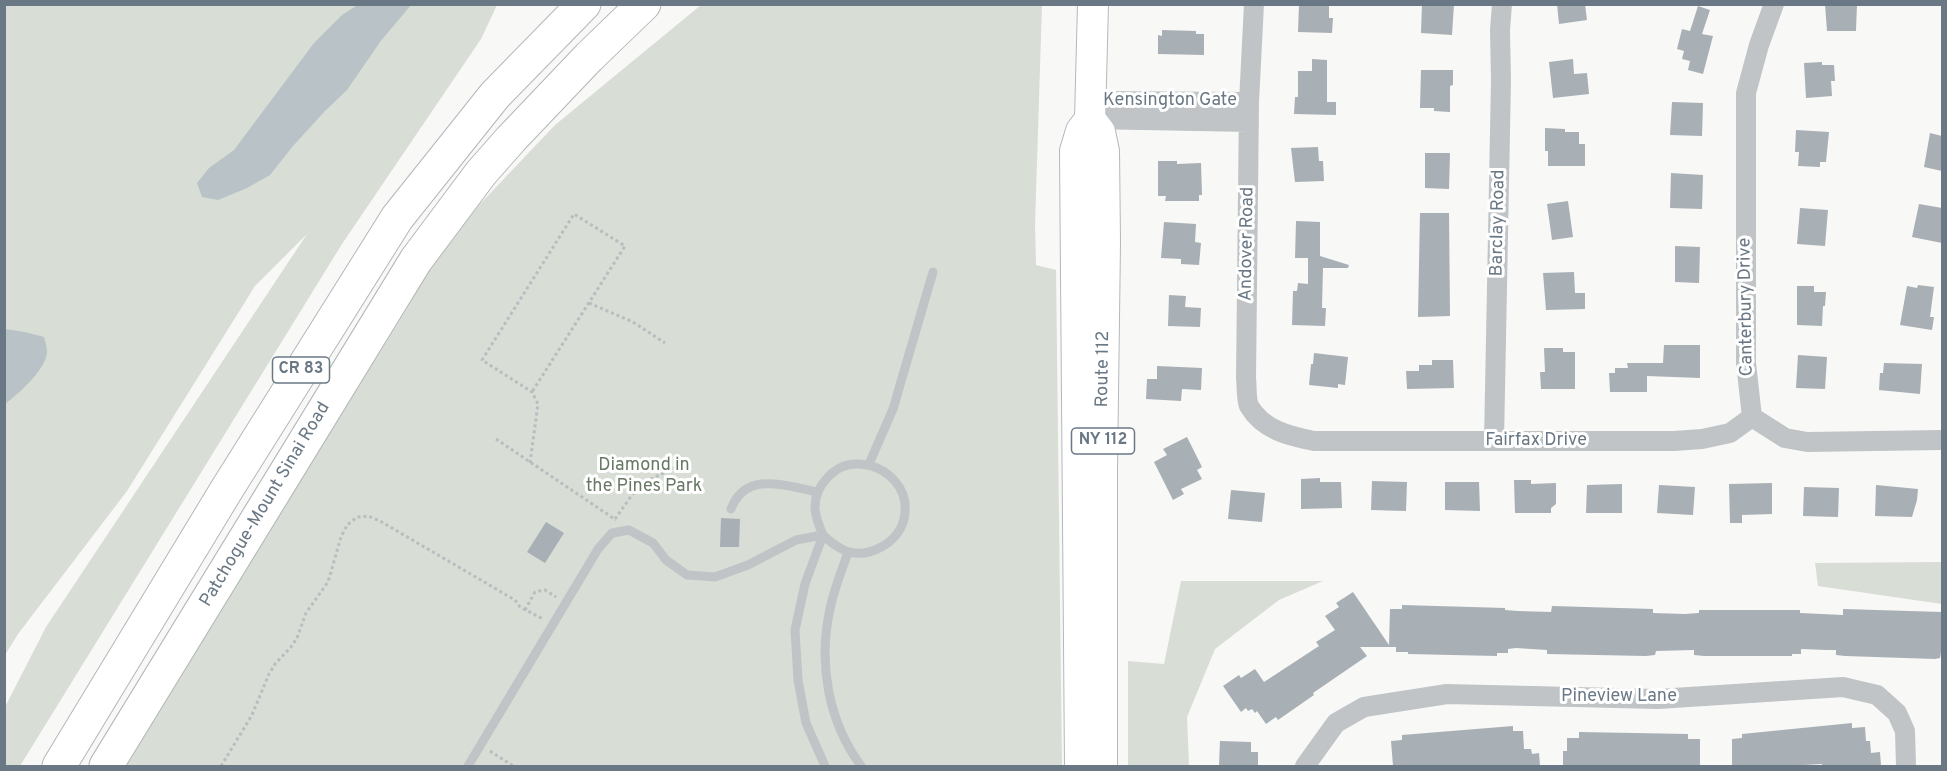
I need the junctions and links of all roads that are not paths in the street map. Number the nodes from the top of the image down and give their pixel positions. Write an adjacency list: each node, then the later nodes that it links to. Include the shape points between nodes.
1 (584, 4): 7 (highway, CR 83)
2 (644, 4): 8 (highway, Patchogue-Mount Sinai Road / CR 83)
3 (1093, 4): 10 (main road, Route 112 / NY 112)
4 (1254, 4): 9 (street, Andover Road)
5 (1502, 4): 16 (street, Barclay Road)
6 (1774, 4): 13 (street, Canterbury Drive, via 1746,93 1746,363)
7 (544, 44): 8 (highway); 22 (highway, CR 83, via 495,95 397,218)
8 (575, 71): 23 (highway, Patchogue-Mount Sinai Road / CR 83, via 511,139 416,260)
9 (1249, 102): 10 (street, Kensington Gate); 11 (street, Andover Road)
10 (1090, 110): 11 (street, Kensington Gate); 27 (main road, Route 112 / NY 112, via 1075,151); 28 (main road, Route 112 / NY 112, via 1104,151)
11 (1249, 122): 15 (street, Andover Road, via 1248,405 1264,424 1284,435)
12 (933, 272): 17 (lane, via 892,409)
13 (1752, 417): 14 (street, via 1785,438 1807,442); 16 (street, Fairfax Drive, via 1730,433 1702,439)
14 (1942, 440)
15 (1314, 441): 16 (street, Fairfax Drive)
16 (1494, 441)
17 (869, 464): 18 (lane, via 838,469 826,478); 21 (lane, via 894,478 905,504 904,519 889,543 876,550)
18 (818, 492): 19 (lane, via 766,483 748,486); 20 (lane, via 815,506)
19 (730, 509)
20 (823, 535): 21 (lane); 24 (lane, via 796,540 715,577 687,574 666,560 653,543 629,530 612,533 565,602); 25 (lane, via 805,584 795,630 806,723)
21 (848, 552): 26 (lane, via 830,609 824,661 830,705 848,749)
22 (59, 766)
23 (105, 766)
24 (468, 766)
25 (825, 766)
26 (861, 766)
27 (1080, 766)
28 (1102, 766)
29 (1305, 766): 30 (street, Pineview Lane, via 1336,723 1364,707 1447,694 1658,699 1843,687 1876,695 1896,713 1905,731)
30 (1906, 766)

